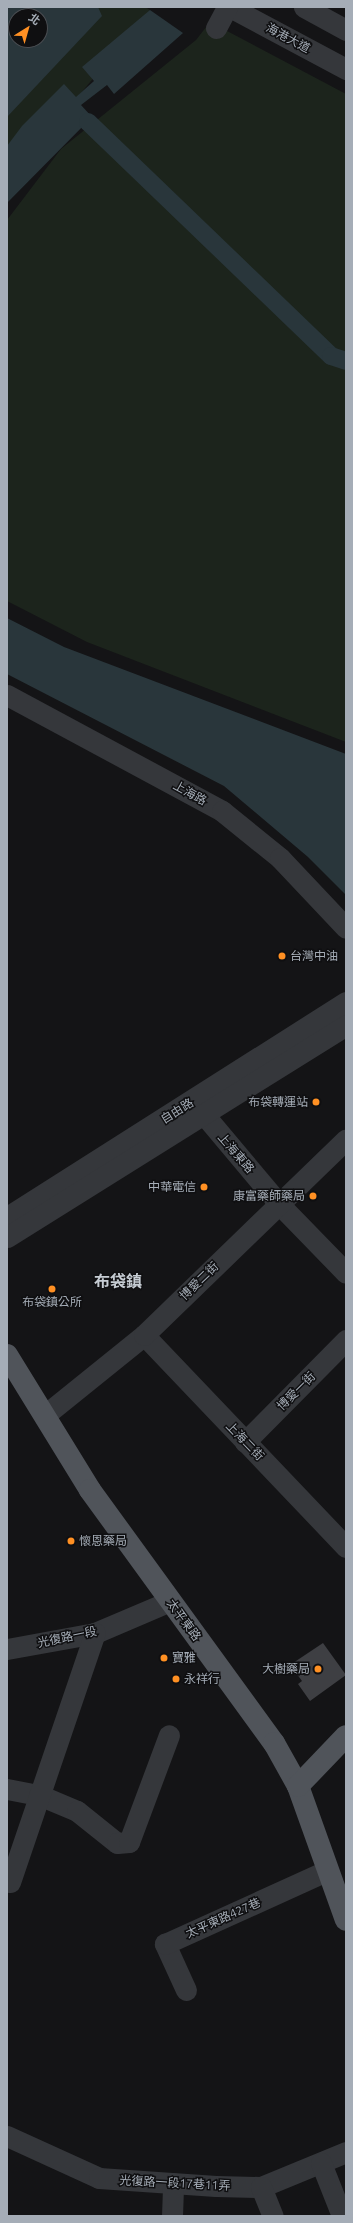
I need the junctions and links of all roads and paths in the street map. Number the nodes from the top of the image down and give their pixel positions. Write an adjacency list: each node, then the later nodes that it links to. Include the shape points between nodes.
1 (228, 7): 3 (street); 5 (street, 海港大道)
2 (304, 7): 4 (street)
3 (216, 28)
4 (346, 30)
5 (346, 69)
6 (7, 695): 7 (street, 上海路, via 222,811 280,858)
7 (346, 928)
8 (346, 1002): 10 (street, 自由路)
9 (346, 1025): 10 (street, 自由路)
10 (198, 1108): 12 (street, 上海東路); 13 (street, 自由路); 14 (street, 自由路)
11 (346, 1139): 12 (street, 博愛二街)
12 (279, 1204): 15 (street, 上海東路); 16 (street, 博愛二街)
13 (7, 1217)
14 (7, 1237)
15 (346, 1273)
16 (144, 1335): 19 (street, 博愛二街); 20 (street, 上海二街)
17 (346, 1340): 20 (street, 博愛一街)
18 (7, 1355): 19 (main road, 太平東路)
19 (45, 1414): 22 (main road, 太平東路, via 90,1490)
20 (246, 1442): 21 (street, 上海二街)
21 (346, 1547)
22 (170, 1601): 23 (street, 光復路一段); 27 (main road, 太平東路, via 274,1743)
23 (95, 1633): 24 (street, 光復路一段); 29 (street)
24 (7, 1650)
25 (169, 1735): 29 (street, via 129,1842 118,1843 77,1811)
26 (346, 1736): 27 (main road)
27 (298, 1786): 30 (main road, 太平東路)
28 (7, 1789): 29 (street)
29 (38, 1795): 31 (street)
30 (326, 1871): 32 (main road, 太平東路); 33 (street, 太平東路427巷, via 165,1944)
31 (10, 1882)
32 (346, 1920)
33 (186, 1990)
34 (7, 2136): 37 (street, 光復路一段17巷11弄, via 99,2178)
35 (346, 2152): 36 (street, 光復路一段17巷11弄)
36 (320, 2163): 38 (street, 光復路一段17巷11弄); 41 (street)
37 (173, 2184): 38 (street, 光復路一段17巷11弄); 39 (street)
38 (261, 2187): 40 (street)
39 (172, 2216)
40 (273, 2216)
41 (342, 2216)

